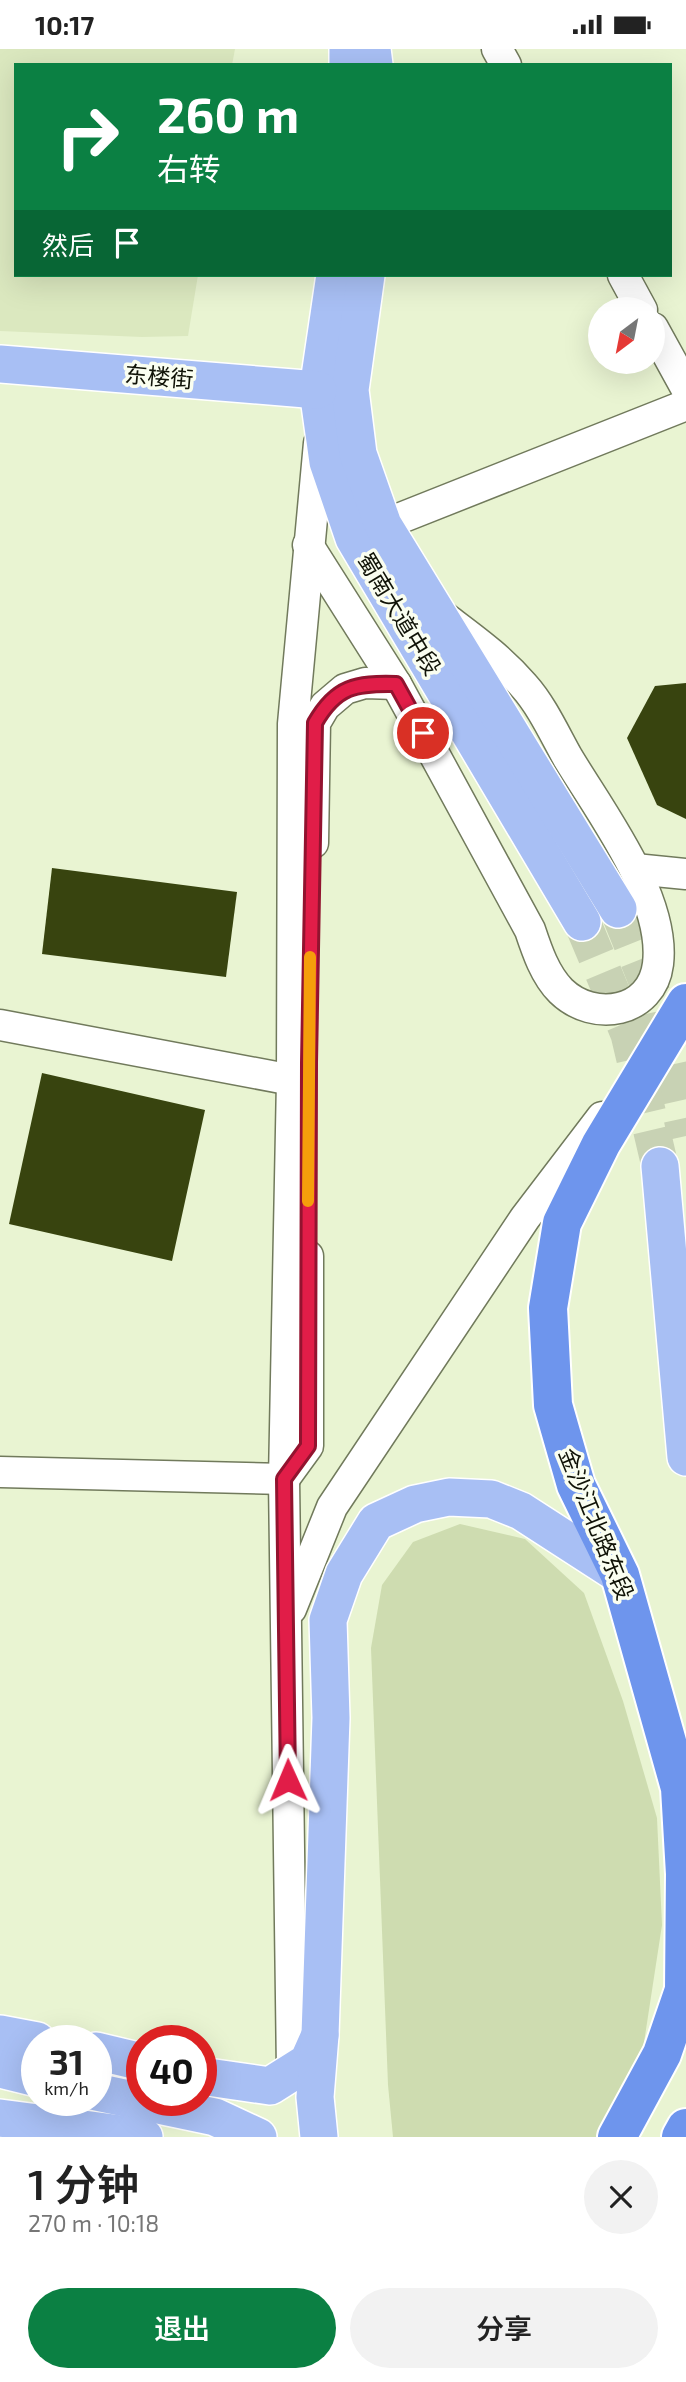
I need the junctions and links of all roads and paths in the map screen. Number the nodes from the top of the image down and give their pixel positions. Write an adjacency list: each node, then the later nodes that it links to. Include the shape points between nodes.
1 (335, 277): 8 (main road, 蜀南大道中段)
2 (366, 277): 10 (main road, 蜀南大道中段, via 350,390 358,454)
3 (624, 277): 4 (street)
4 (635, 297)
5 (665, 350): 7 (street)
6 (0, 364): 8 (main road, 东楼街)
7 (686, 388)
8 (320, 402): 11 (street); 17 (main road, 蜀南大道中段, via 328,461 354,538)
9 (686, 405): 10 (street)
10 (383, 525): 12 (main road, 蜀南大道中段)
11 (307, 545): 13 (street); 20 (street, via 293,724)
12 (433, 610): 14 (street, via 496,655 527,689); 16 (main road, 蜀南大道中段)
13 (396, 684): 14 (street, via 530,930 541,962 561,991 586,1006 627,1008 652,988 658,964 657,935); 24 (street, via 365,683 345,689 325,706 315,723 308,1076 308,1446)
14 (635, 869): 15 (street)
15 (686, 873)
16 (618, 909)
17 (582, 922)
18 (680, 1013): 25 (highway, 金沙江北路东段, via 601,1144 562,1223 548,1308 553,1405 576,1485); 26 (street, via 525,1217 332,1507)
19 (0, 1025): 20 (street)
20 (292, 1080): 24 (street)
21 (660, 1166): 22 (main road)
22 (686, 1457)
23 (0, 1472): 24 (street)
24 (284, 1479): 26 (street)
25 (620, 1575): 27 (highway, 金沙江北路东段, via 680,1788); 29 (main road, via 521,1511 491,1499 449,1497 415,1504 376,1522 357,1549 328,1620 331,1719)
26 (286, 1620): 32 (street)
27 (685, 1985): 41 (highway, via 662,2054)
28 (0, 2035): 30 (main road)
29 (320, 2035): 32 (main road, via 308,2061); 40 (main road, via 315,2097)
30 (21, 2038)
31 (0, 2069): 33 (main road)
32 (292, 2072): 34 (main road, via 270,2086)
33 (21, 2074)
34 (217, 2078)
35 (112, 2095): 39 (main road, via 215,2117)
36 (0, 2118): 38 (main road)
37 (686, 2127): 42 (highway)
38 (144, 2137)
39 (258, 2137)
40 (319, 2137)
41 (617, 2137)
42 (681, 2137)

